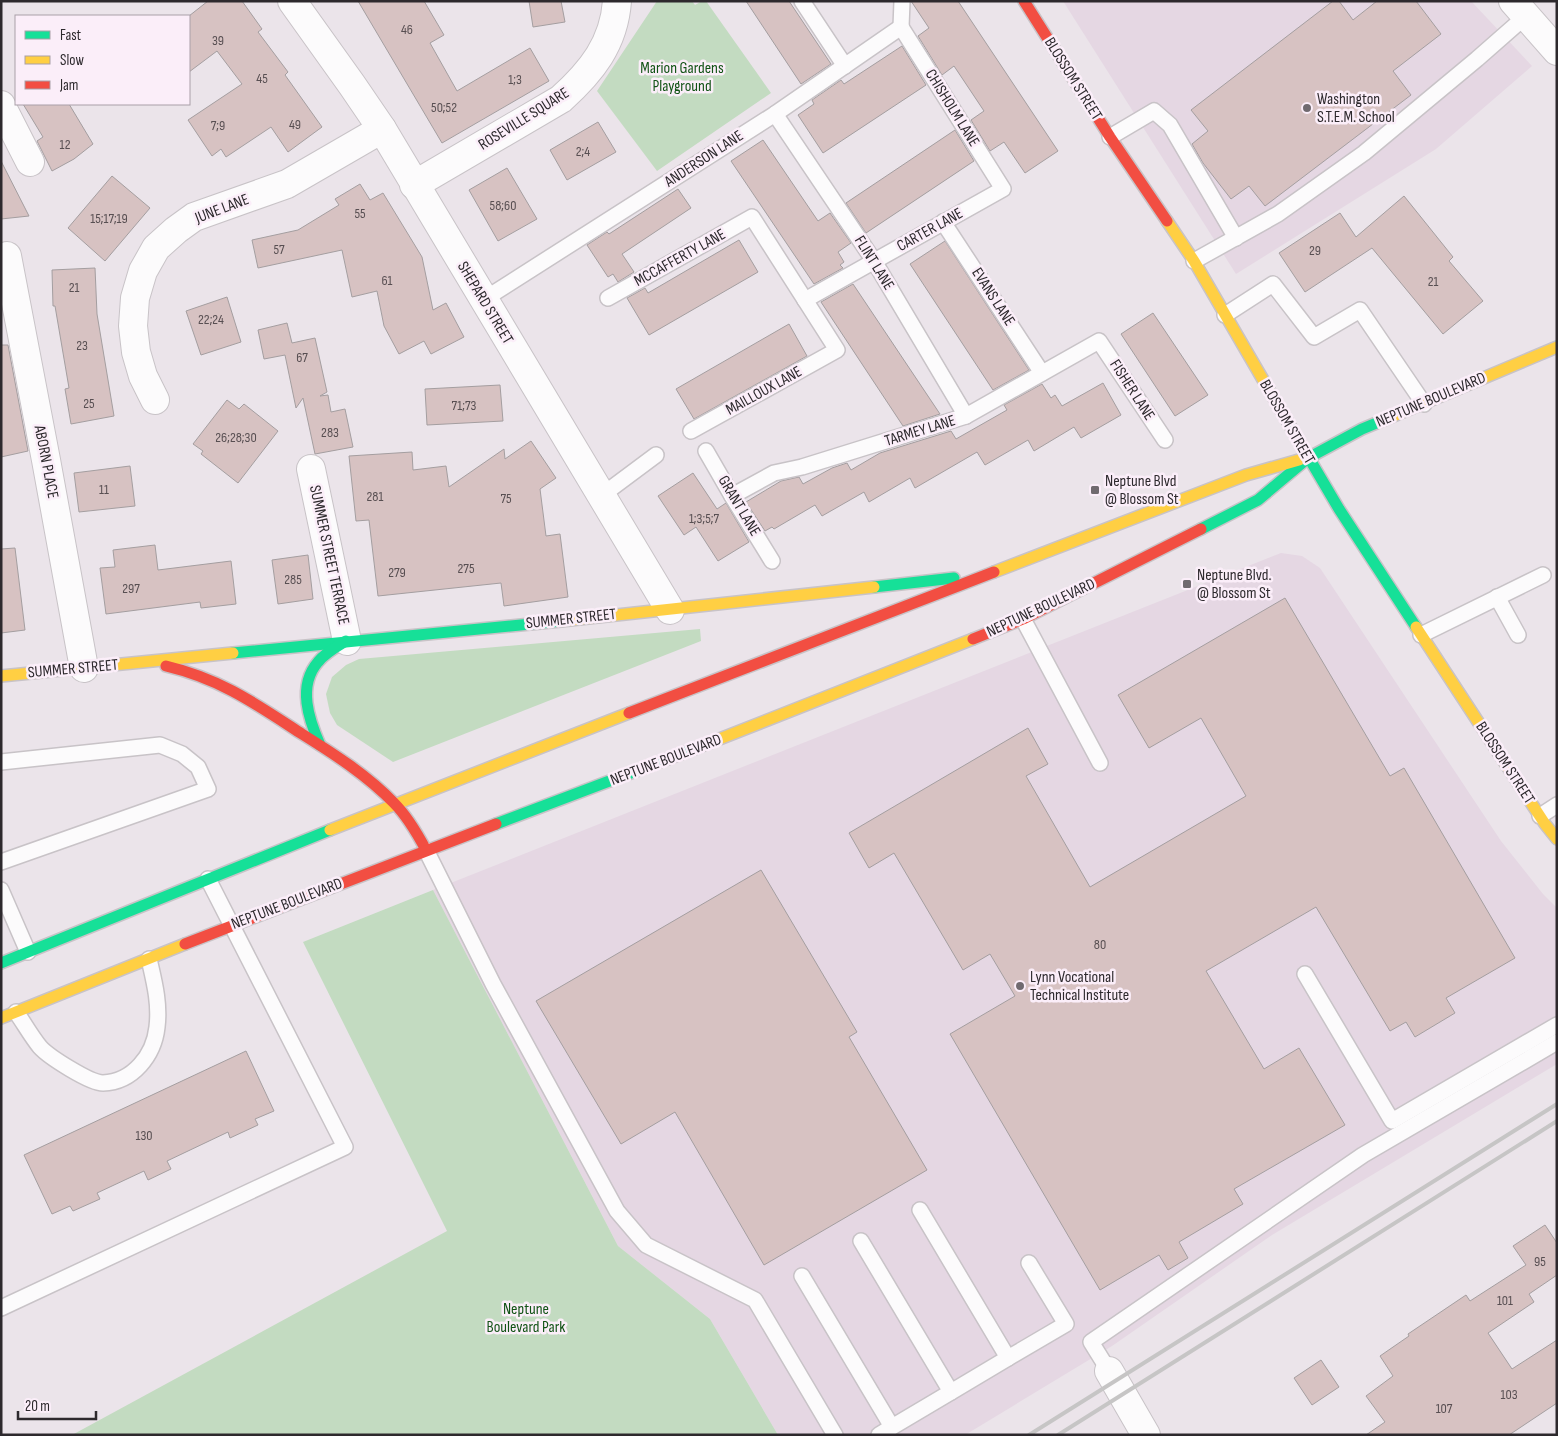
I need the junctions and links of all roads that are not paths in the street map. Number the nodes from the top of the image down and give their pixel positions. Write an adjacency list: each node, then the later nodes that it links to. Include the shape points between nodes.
1 (292, 1): 12 (street, SHEPARD STREET)
2 (617, 1): 15 (street, ROSEVILLE SQUARE, via 612,30 600,57 580,82 561,99)
3 (802, 1): 9 (lane)
4 (902, 1): 7 (lane)
5 (1030, 4): 13 (main road, BLOSSOM STREET)
6 (1519, 8): 8 (street); 18 (lane, via 1478,59 1364,153 1278,214)
7 (901, 27): 9 (lane, ANDERSON LANE); 16 (lane, CHISHOLM LANE)
8 (1557, 51)
9 (845, 66): 11 (lane, ANDERSON LANE)
10 (1, 105): 14 (street)
11 (775, 114): 21 (lane, FLINT LANE); 23 (lane, ANDERSON LANE)
12 (382, 129): 15 (street, SHEPARD STREET); 29 (street, JUNE LANE, via 286,184 194,217 156,248 143,271 135,298 133,326 143,376)
13 (1110, 138): 18 (lane, via 1154,111 1170,125); 20 (main road, BLOSSOM STREET)
14 (30, 162)
15 (414, 185): 23 (street, SHEPARD STREET)
16 (1003, 189): 17 (lane, CARTER LANE)
17 (943, 222): 21 (lane, CARTER LANE); 28 (lane, EVANS LANE)
18 (1236, 238): 20 (lane)
19 (7, 256): 50 (street, ABORN PLACE)
20 (1194, 261): 25 (main road, BLOSSOM STREET)
21 (874, 262): 24 (lane, CARTER LANE); 31 (lane, FLINT LANE)
22 (608, 298): 24 (lane, MCCAFFERTY LANE, via 752,217)
23 (483, 300): 38 (street, SHEPARD STREET)
24 (805, 300): 32 (lane, MAILLOUX LANE, via 837,350)
25 (1226, 315): 30 (lane, via 1273,284 1314,337 1360,310); 36 (main road, BLOSSOM STREET)
26 (1099, 341): 28 (lane, TARMEY LANE); 33 (lane, FISHER LANE)
27 (1557, 347): 30 (main road, NEPTUNE BOULEVARD)
28 (1042, 373): 31 (lane, TARMEY LANE)
29 (155, 400)
30 (1424, 404): 36 (main road, NEPTUNE BOULEVARD, via 1362,429)
31 (966, 416): 39 (lane, TARMEY LANE, via 774,473)
32 (691, 431)
33 (1164, 440)
34 (706, 451): 39 (lane, GRANT LANE)
35 (656, 455): 38 (lane)
36 (1308, 458): 41 (main road, NEPTUNE BOULEVARD, via 1246,475); 45 (main road, NEPTUNE BOULEVARD, via 1258,500); 46 (main road, BLOSSOM STREET)
37 (311, 469): 48 (street, SUMMER STREET TERRACE)
38 (601, 496): 44 (street, SHEPARD STREET)
39 (732, 496): 40 (lane, GRANT LANE)
40 (772, 561)
41 (997, 572): 44 (main road, SUMMER STREET); 55 (main road, NEPTUNE BOULEVARD)
42 (1543, 575): 43 (lane)
43 (1497, 598): 46 (lane); 47 (lane)
44 (670, 610): 48 (main road, SUMMER STREET)
45 (1023, 619): 54 (lane); 59 (main road, NEPTUNE BOULEVARD, via 759,724)
46 (1421, 635): 57 (main road, BLOSSOM STREET)
47 (1518, 635)
48 (347, 641): 49 (main road, SUMMER STREET); 52 (main road, via 325,654 313,667 307,682 306,699 312,728)
49 (145, 662): 50 (main road, SUMMER STREET); 52 (main road, SUMMER STREET, via 212,678)
50 (84, 668): 51 (main road, SUMMER STREET)
51 (1, 676)
52 (320, 745): 55 (main road, SUMMER STREET, via 360,773)
53 (1, 762): 60 (lane, via 160,745 182,754 198,766 208,789)
54 (1100, 763)
55 (394, 804): 59 (main road, SUMMER STREET, via 411,824); 61 (main road, NEPTUNE BOULEVARD)
56 (1557, 805): 57 (lane)
57 (1540, 816): 58 (main road, BLOSSOM STREET)
58 (1557, 839)
59 (426, 850): 63 (main road, NEPTUNE BOULEVARD); 81 (lane, via 493,984 616,1211 646,1245 755,1300)
60 (1, 862)
61 (208, 879): 63 (lane); 64 (main road, NEPTUNE BOULEVARD)
62 (1, 890): 64 (lane)
63 (232, 926): 65 (main road, NEPTUNE BOULEVARD); 76 (lane, via 345,1147)
64 (28, 952): 66 (main road, NEPTUNE BOULEVARD)
65 (149, 959): 68 (main road, NEPTUNE BOULEVARD); 68 (lane, via 158,1001 157,1028 151,1049 139,1068 119,1079 101,1083 76,1073 41,1048)
66 (1, 963)
67 (1305, 974): 70 (lane, via 1392,1121)
68 (16, 1012): 69 (main road, NEPTUNE BOULEVARD)
69 (1, 1018)
70 (1557, 1025)
71 (1557, 1042): 78 (lane, via 1363,1155 1091,1342)
72 (920, 1210): 77 (lane)
73 (862, 1241): 79 (lane)
74 (1029, 1263): 77 (lane, via 1066,1324)
75 (802, 1276): 80 (lane)
76 (1, 1308)
77 (1008, 1358): 79 (lane)
78 (1109, 1371): 83 (street)
79 (951, 1392): 80 (lane)
80 (892, 1427): 82 (lane)
81 (835, 1435)
82 (879, 1435)
83 (1146, 1435)

